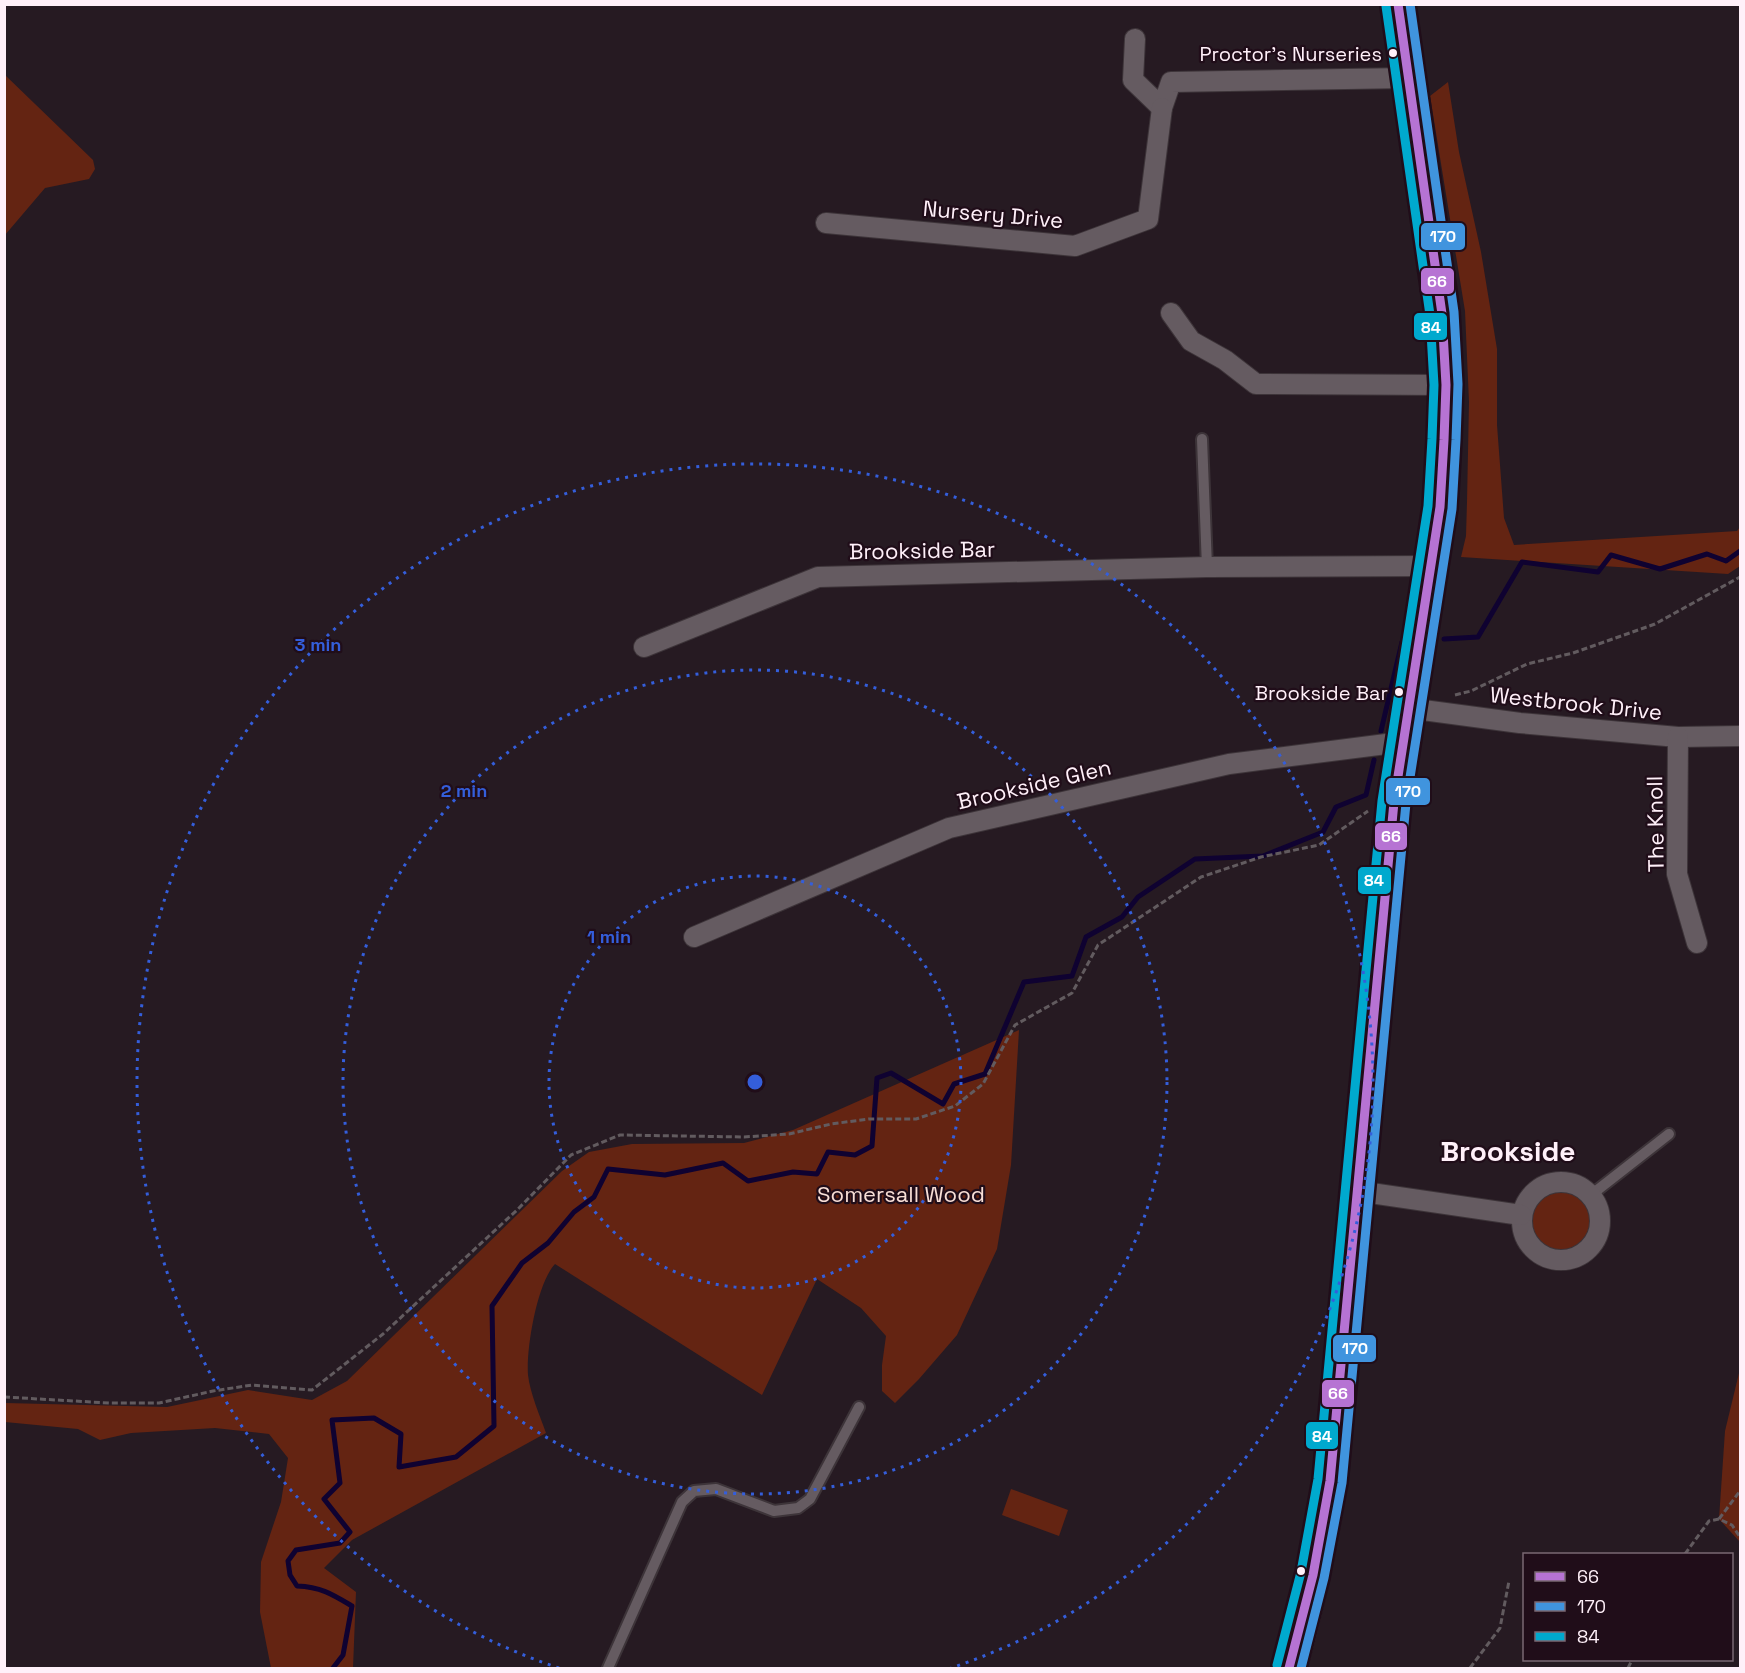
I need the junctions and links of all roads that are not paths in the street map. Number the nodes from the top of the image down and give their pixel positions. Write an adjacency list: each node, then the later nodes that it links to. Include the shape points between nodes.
1 (1398, 4): 3 (highway)
2 (1135, 39): 4 (street, via 1133,80)
3 (1407, 78): 4 (street, Nursery Drive, via 1171,82); 7 (highway, via 1442,314)
4 (1162, 108): 5 (street, Nursery Drive, via 1148,219 1075,246)
5 (826, 223)
6 (1171, 313): 7 (street, via 1191,341 1257,384)
7 (1446, 385): 9 (highway, via 1440,507)
8 (1202, 439): 10 (lane)
9 (1431, 566): 10 (street, Brookside Bar); 12 (highway)
10 (1207, 567): 11 (street, Brookside Bar, via 818,577)
11 (644, 647)
12 (1408, 708): 14 (street, Westbrook Drive); 15 (highway)
13 (1740, 736): 14 (street, Westbrook Drive)
14 (1678, 737): 17 (street, The Knoll, via 1677,874)
15 (1402, 742): 16 (street, Brookside Glen, via 1229,764 949,828); 19 (highway)
16 (694, 937)
17 (1697, 943)
18 (1669, 1134): 20 (lane)
19 (1357, 1191): 21 (street); 23 (highway, via 1330,1480)
20 (1591, 1195): 21 (street, via 1569,1182 1544,1185 1526,1202); 21 (street, via 1599,1212 1599,1231 1594,1243 1572,1259 1552,1260 1534,1251 1526,1240)
21 (1521, 1215)
22 (859, 1407): 24 (lane, via 810,1499 798,1508 774,1511 716,1489 694,1491 682,1502)
23 (1294, 1667)
24 (608, 1668)

